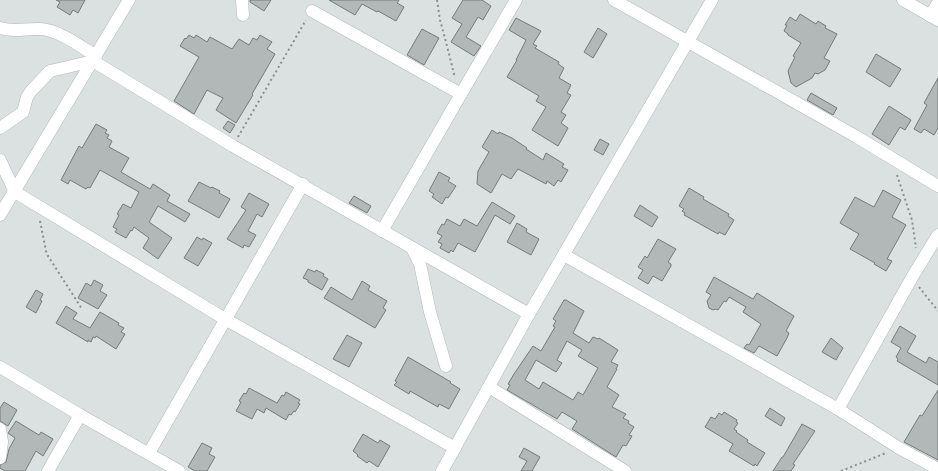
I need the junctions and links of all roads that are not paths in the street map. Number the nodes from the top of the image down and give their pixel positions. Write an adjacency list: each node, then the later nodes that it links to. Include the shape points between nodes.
1 (129, 0): 13 (street)
2 (242, 0): 9 (street)
3 (516, 0): 14 (street)
4 (614, 0): 12 (street)
5 (712, 0): 12 (street)
6 (903, 0): 10 (street)
7 (938, 3): 10 (street)
8 (312, 11): 14 (street)
9 (243, 15)
10 (934, 18)
11 (0, 28): 13 (street, via 40,28 56,32)
12 (688, 42): 18 (street, via 834,123); 24 (street)
13 (94, 58): 15 (street, via 50,70 30,91 23,112); 17 (street, via 233,146); 19 (street)
14 (460, 93): 21 (street)
15 (0, 128)
16 (0, 160): 19 (street)
17 (302, 184): 21 (street); 26 (street)
18 (938, 186)
19 (15, 192): 20 (street); 26 (street)
20 (0, 215)
21 (382, 231): 23 (street)
22 (937, 239): 30 (street)
23 (412, 248): 25 (street); 27 (street, via 420,264 430,312)
24 (564, 255): 25 (street); 30 (street)
25 (529, 314): 29 (street)
26 (225, 319): 33 (street); 34 (street)
27 (446, 366)
28 (0, 367): 31 (street)
29 (489, 387): 33 (street); 40 (street)
30 (838, 409): 36 (street, via 899,448)
31 (80, 415): 34 (street); 37 (street)
32 (0, 429): 35 (street)
33 (455, 448): 39 (street)
34 (149, 453): 38 (street)
35 (0, 458)
36 (938, 469)
37 (48, 471)
38 (179, 471)
39 (442, 471)
40 (625, 471)

